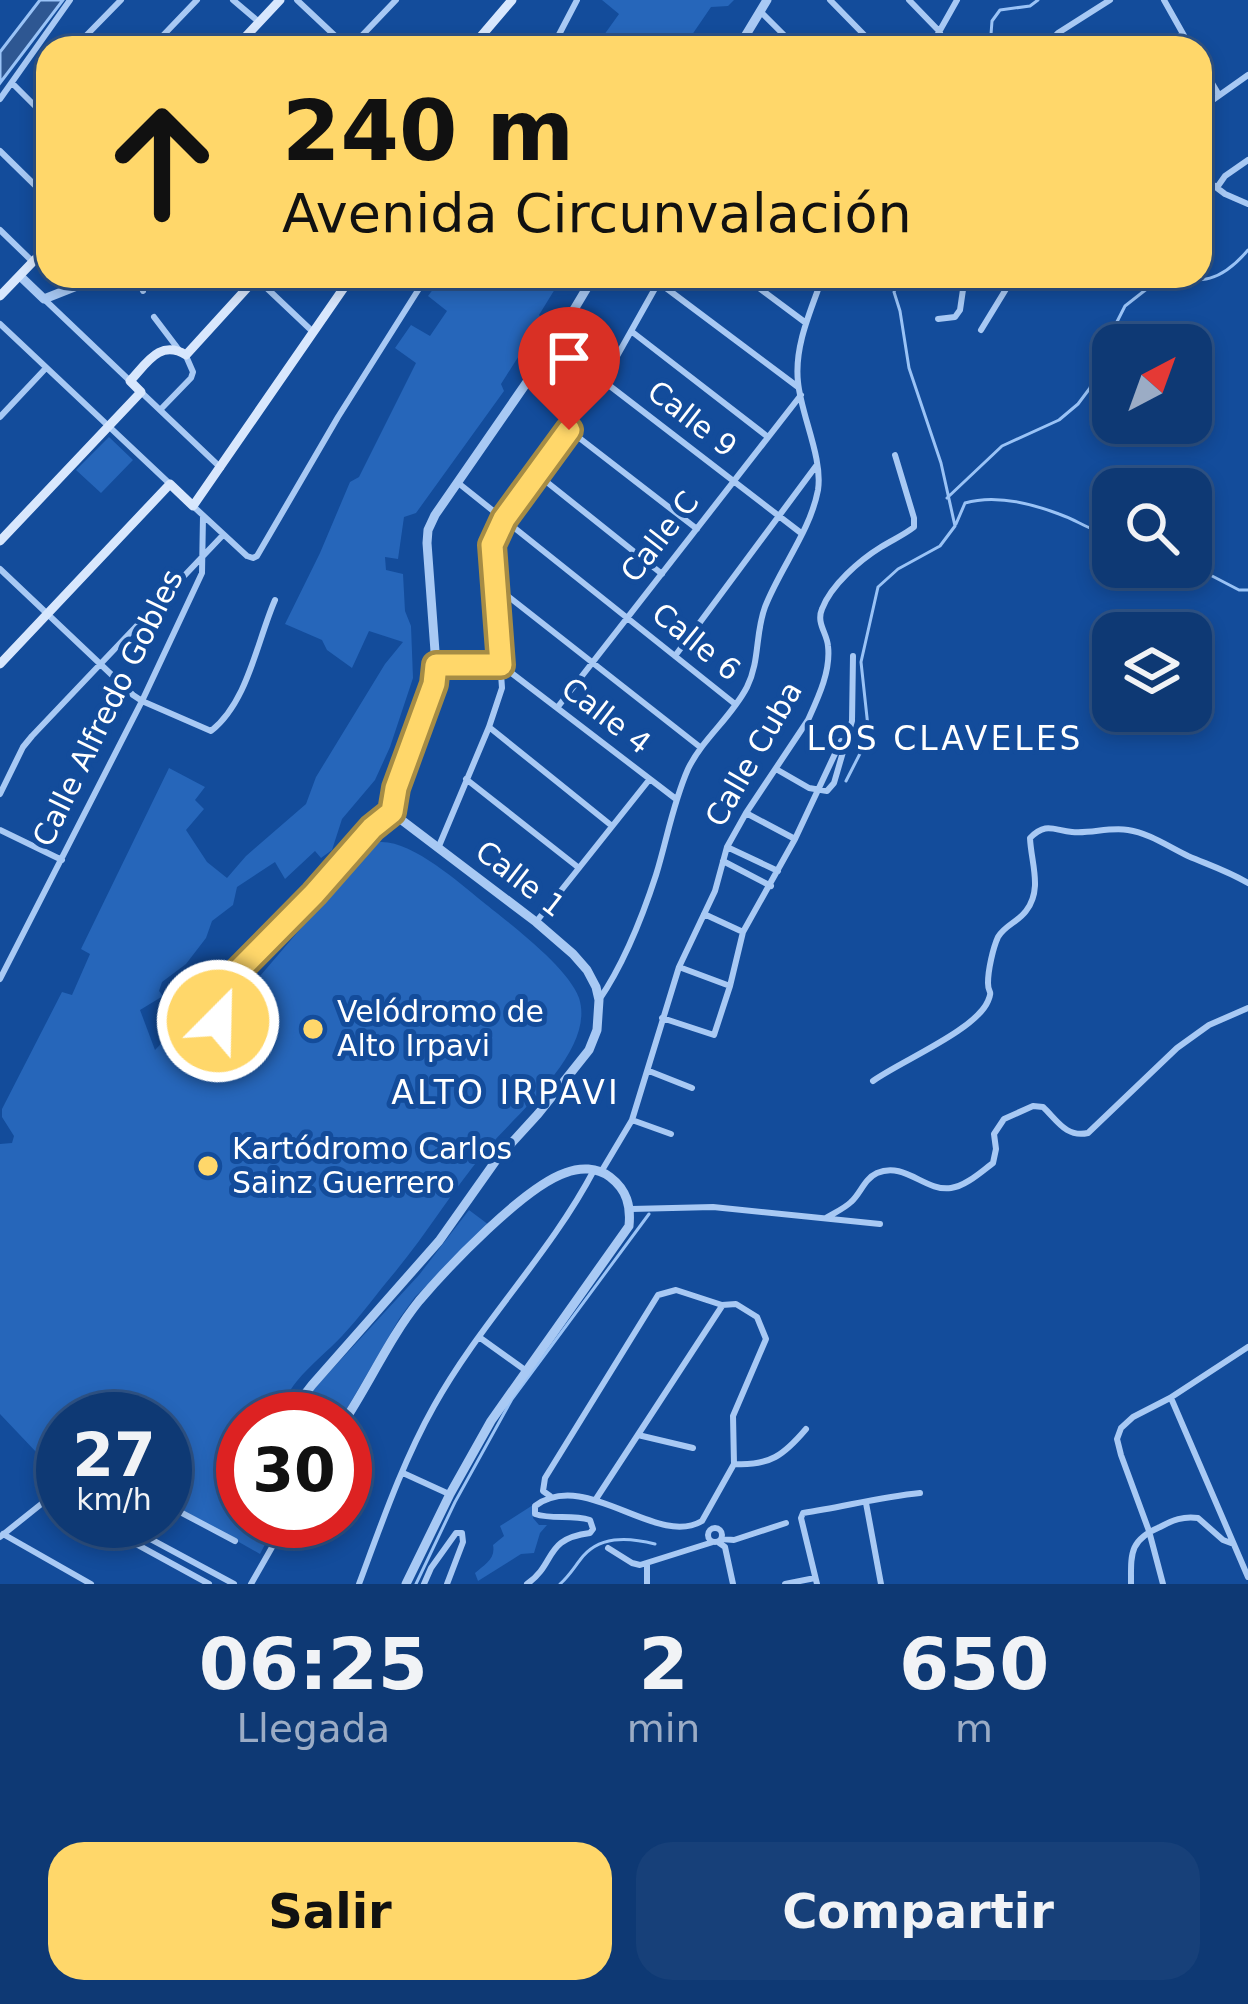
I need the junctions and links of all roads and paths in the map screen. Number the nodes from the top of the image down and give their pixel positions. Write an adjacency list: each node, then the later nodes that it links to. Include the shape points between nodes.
1 (70, 0): 20 (street)
2 (121, 0): 21 (street)
3 (197, 0): 22 (street)
4 (233, 0): 17 (street)
5 (280, 0): 17 (main road)
6 (297, 0): 24 (street)
7 (396, 0): 25 (street)
8 (512, 0): 26 (main road)
9 (577, 0): 27 (street)
10 (767, 0): 16 (street)
11 (830, 0): 30 (street)
12 (909, 0): 18 (street)
13 (957, 0): 18 (street)
14 (1110, 0): 32 (street)
15 (1164, 0): 19 (street)
16 (760, 11): 28 (street); 29 (street)
17 (259, 22): 23 (main road)
18 (940, 32): 31 (street)
19 (1183, 34): 33 (street)
20 (42, 36)
21 (86, 36)
22 (162, 36)
23 (247, 36)
24 (336, 36)
25 (361, 36)
26 (481, 36)
27 (558, 36)
28 (745, 36)
29 (785, 36)
30 (865, 36)
31 (938, 36)
32 (1055, 36)
33 (1180, 36)
34 (36, 45): 36 (street)
35 (1248, 75): 38 (street)
36 (12, 83): 39 (street); 41 (street)
37 (1212, 83): 38 (street)
38 (1219, 95): 40 (street)
39 (0, 99)
40 (1212, 100)
41 (36, 107)
42 (0, 151): 45 (street)
43 (1248, 160): 46 (street)
44 (1212, 182): 46 (street)
45 (36, 186)
46 (1218, 186): 47 (street)
47 (1248, 204)
48 (0, 230): 50 (street)
49 (36, 259): 50 (main road)
50 (33, 262): 51 (main road)
51 (20, 276): 66 (main road); 67 (street)
52 (72, 288): 67 (street)
53 (142, 288): 65 (street)
54 (245, 288): 76 (main road)
55 (268, 288): 74 (street)
56 (344, 288): 74 (main road)
57 (419, 288): 100 (street, via 257,556)
58 (586, 288): 75 (street)
59 (655, 288): 73 (street)
60 (671, 288): 80 (street)
61 (759, 288): 70 (street)
62 (819, 288): 70 (street)
63 (963, 288): 69 (street, via 955,317)
64 (1007, 288): 72 (street)
65 (143, 291)
66 (0, 296)
67 (44, 299): 78 (street)
68 (154, 317): 76 (street)
69 (938, 320)
70 (806, 323): 80 (street)
71 (0, 324): 77 (street)
72 (981, 330)
73 (631, 331): 79 (street); 86 (street)
74 (315, 333): 89 (main road)
75 (554, 343): 79 (street, Calle 9); 91 (street)
76 (182, 352): 78 (main road, via 159,351); 82 (street, via 191,378)
77 (46, 368): 83 (street); 84 (street)
78 (130, 381): 81 (main road)
79 (603, 381): 85 (street); 92 (street, Calle 9)
80 (800, 391): 86 (street, Calle C); 88 (street)
81 (141, 392): 82 (street); 84 (main road)
82 (160, 410): 89 (street)
83 (0, 417)
84 (108, 426): 93 (street); 101 (main road)
85 (569, 430): 90 (street); 98 (street)
86 (768, 437): 92 (street, Calle C)
87 (896, 454): 122 (street, Calle Cuba, via 914,527 861,562 822,609 824,678)
88 (816, 466): 95 (street); 99 (street, via 817,492)
89 (220, 468): 94 (main road)
90 (538, 476): 97 (street); 104 (street)
91 (457, 482): 97 (street, Calle 6); 114 (street, via 428,530)
92 (734, 482): 95 (street, Calle 9); 98 (street, Calle C)
93 (170, 484): 94 (main road); 107 (main road)
94 (193, 506): 96 (street)
95 (778, 516): 99 (street, Calle 9); 109 (street)
96 (203, 517): 100 (street); 102 (street, Calle Alfredo Gobles)
97 (504, 519): 105 (street, via 492,545); 108 (street, Calle 6)
98 (697, 529): 104 (street, Calle C)
99 (801, 533): 117 (street, via 763,613 758,655)
100 (223, 536): 102 (street)
101 (0, 541)
102 (202, 557): 112 (street); 116 (street, Calle Alfredo Gobles, via 202,573)
103 (0, 569): 107 (street)
104 (662, 574): 108 (street, Calle C)
105 (495, 586): 111 (street); 115 (street)
106 (275, 599): 116 (street, via 246,680 214,729)
107 (47, 614): 112 (street); 113 (main road)
108 (627, 618): 109 (street, Calle 6); 111 (street, Calle C)
109 (675, 656): 117 (street, Calle 6)
110 (853, 656): 125 (street, via 848,744 835,783)
111 (593, 662): 118 (street, Calle C); 121 (street)
112 (100, 663): 116 (street); 126 (street, via 23,747)
113 (0, 664)
114 (436, 665): 115 (street); 128 (street)
115 (501, 665): 118 (street, Calle 4); 119 (street)
116 (142, 701): 135 (street, Calle Alfredo Gobles)
117 (735, 704): 121 (street)
118 (556, 708): 124 (street, Calle 4)
119 (489, 727): 123 (street); 130 (street)
120 (841, 741): 125 (street)
121 (700, 747): 127 (street)
122 (776, 769): 125 (street); 129 (street, Calle Cuba)
123 (466, 779): 133 (street); 137 (street)
124 (649, 780): 127 (street, Calle 4); 130 (street)
125 (818, 791): 132 (street)
126 (0, 794)
127 (676, 799): 147 (street, via 634,934)
128 (392, 812): 133 (street, Calle 1); 150 (street, via 236,973 220,995)
129 (746, 813): 132 (street); 134 (street, Calle Cuba)
130 (613, 826): 137 (street)
131 (0, 830): 135 (street)
132 (795, 839): 138 (street)
133 (438, 846): 142 (street, Calle 1)
134 (727, 847): 136 (street, Calle Cuba); 138 (street)
135 (62, 860): 145 (street, Calle Alfredo Gobles)
136 (723, 860): 140 (street); 141 (street, Calle Cuba)
137 (579, 868): 142 (street)
138 (779, 871): 140 (street)
139 (1248, 883): 152 (street, via 1140,832 1040,828 1030,838 1033,895 996,941 987,1004 972,1022)
140 (771, 886): 143 (street)
141 (704, 914): 143 (street); 144 (street, Calle Cuba)
142 (536, 922): 147 (street, Calle 1, via 587,970)
143 (743, 932): 146 (street)
144 (679, 968): 146 (street); 149 (street, Calle Cuba)
145 (0, 979)
146 (730, 986): 149 (street, via 714,1035)
147 (599, 1000): 164 (street, via 589,1050)
148 (1248, 1008): 158 (street, via 1177,1048 1088,1133 1067,1131 1033,1106 1004,1119 994,1134 993,1163 958,1186 878,1172)
149 (662, 1018): 151 (street, Calle Cuba)
150 (218, 1021)
151 (649, 1071): 153 (street); 154 (street, Calle Cuba)
152 (873, 1081)
153 (692, 1088)
154 (632, 1120): 155 (street); 156 (street, Calle Cuba)
155 (670, 1134)
156 (598, 1171): 157 (street); 161 (street, Calle Cuba); 165 (street, via 557,1176 486,1232 417,1303)
157 (631, 1209): 158 (street); 163 (street, via 611,1255)
158 (826, 1217): 159 (street)
159 (880, 1224)
160 (722, 1305): 168 (street); 170 (street, via 747,1310 766,1339 733,1415); 174 (street, via 676,1290 658,1295 545,1478)
161 (479, 1337): 163 (street); 171 (street, Calle Cuba)
162 (1248, 1347): 166 (street)
163 (525, 1370): 173 (street)
164 (307, 1392)
165 (362, 1392)
166 (1170, 1397): 180 (street, via 1133,1417 1118,1439); 183 (street)
167 (806, 1430): 170 (street, via 780,1457)
168 (638, 1435): 169 (street); 175 (street)
169 (693, 1448)
170 (734, 1464): 178 (street)
171 (404, 1472): 173 (street); 197 (street, Calle Cuba)
172 (920, 1492): 176 (street)
173 (450, 1494): 198 (street)
174 (550, 1496): 175 (street); 201 (street, via 536,1514 584,1517 593,1529 559,1543)
175 (596, 1499): 178 (street, via 669,1526)
176 (866, 1503): 192 (street, via 803,1513); 205 (street)
177 (36, 1508): 181 (street)
178 (702, 1521): 182 (street)
179 (786, 1523): 182 (street)
180 (1149, 1531): 183 (street, via 1193,1516); 206 (street, via 1132,1550); 207 (street)
181 (2, 1536): 193 (street)
182 (717, 1541): 189 (street); 203 (street)
183 (1231, 1543): 191 (street)
184 (143, 1548): 190 (street)
185 (167, 1548): 188 (street)
186 (272, 1548): 196 (street)
187 (608, 1548): 189 (street)
188 (197, 1564): 190 (street); 195 (street)
189 (647, 1564): 202 (street)
190 (192, 1575): 194 (street)
191 (1248, 1577)
192 (816, 1581): 204 (street)
193 (91, 1584)
194 (208, 1584)
195 (234, 1584)
196 (251, 1584)
197 (359, 1584)
198 (406, 1584)
199 (424, 1584): 200 (street, via 462,1532)
200 (447, 1584)
201 (527, 1584)
202 (647, 1584)
203 (734, 1584)
204 (785, 1584)
205 (881, 1584)
206 (1131, 1584)
207 (1163, 1584)

